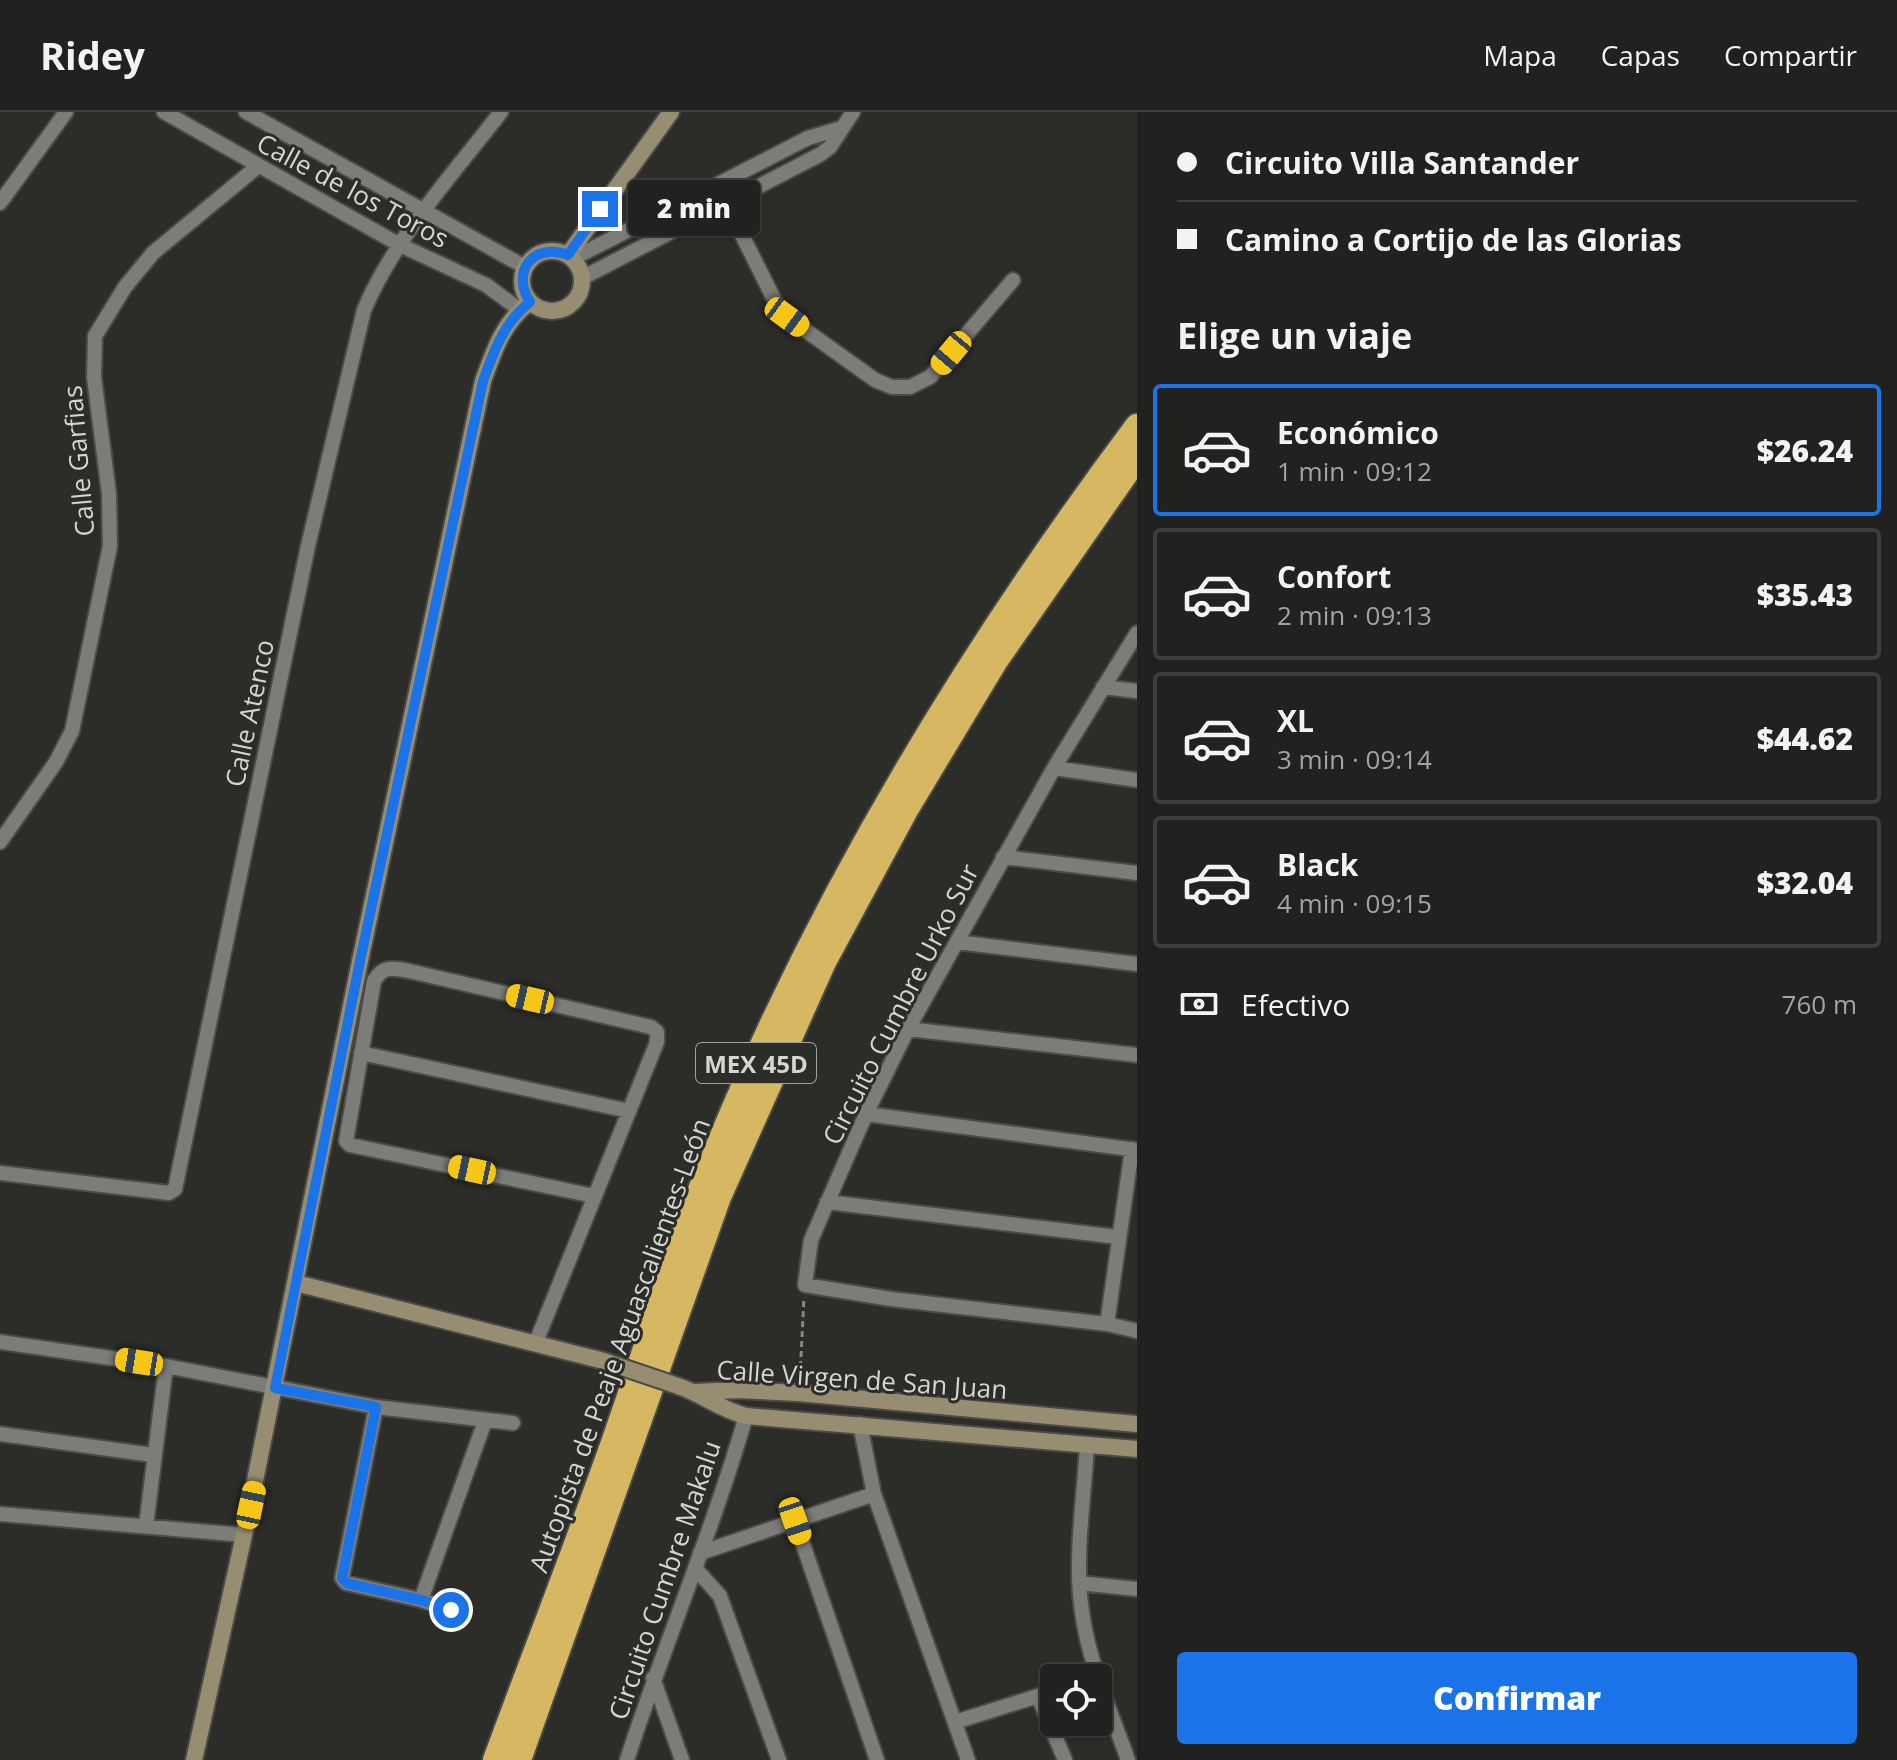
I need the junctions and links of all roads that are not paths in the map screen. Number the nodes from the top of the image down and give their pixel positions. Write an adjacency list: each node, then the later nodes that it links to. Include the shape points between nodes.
1 (66, 112): 9 (street)
2 (164, 112): 8 (street, Calle de los Toros)
3 (246, 112): 11 (street, Calle de los Toros)
4 (501, 112): 11 (street, Calle Atenco)
5 (671, 112): 13 (street)
6 (853, 112): 7 (street)
7 (842, 128): 10 (street, via 821,154); 13 (street, via 808,138)
8 (257, 167): 12 (street, Calle de los Toros); 25 (street, Calle Garfias, via 153,253 95,336 110,546 72,731)
9 (0, 203)
10 (726, 203): 15 (street); 16 (street, via 787,317 892,387 910,387 930,377)
11 (424, 212): 12 (street, Calle Atenco); 14 (street, Calle de los Toros)
12 (400, 245): 17 (street, Calle de los Toros); 36 (street, Calle Atenco, via 364,310 308,546 175,1189 169,1193)
13 (570, 257): 14 (street, via 539,253); 15 (street)
14 (525, 267): 17 (street)
15 (582, 278): 17 (street, via 577,298 560,310)
16 (1013, 280)
17 (525, 306): 40 (street, via 497,344 483,381)
18 (1137, 426): 73 (highway, Autopista de Peaje Aguascalientes-León / MEX 45D, via 978,650 890,796 808,951 700,1189 610,1452)
19 (1137, 458): 74 (highway, MEX 45D, via 995,662 906,810 824,962 719,1197)
20 (1137, 633): 21 (street, Circuito Cumbre Urko Sur)
21 (1103, 687): 22 (street); 23 (street, Circuito Cumbre Urko Sur)
22 (1137, 691)
23 (1054, 768): 24 (street); 26 (street, Circuito Cumbre Urko Sur)
24 (1137, 780)
25 (0, 842)
26 (1003, 857): 27 (street); 28 (street, Circuito Cumbre Urko Sur)
27 (1137, 873)
28 (957, 942): 29 (street); 30 (street, Circuito Cumbre Urko Sur)
29 (1137, 964)
30 (908, 1029): 32 (street); 34 (street, Circuito Cumbre Urko Sur)
31 (361, 1053): 33 (street); 33 (street, via 379,972 409,971 651,1027 657,1042); 37 (street, via 345,1137 350,1145)
32 (1137, 1055)
33 (629, 1111): 37 (street)
34 (866, 1114): 35 (street); 38 (street, Circuito Cumbre Urko Sur)
35 (1134, 1149): 39 (street)
36 (0, 1173)
37 (594, 1196): 44 (street)
38 (827, 1202): 39 (street); 41 (street, Circuito Cumbre Urko Sur, via 811,1240 805,1285)
39 (1118, 1237): 41 (street)
40 (296, 1283): 44 (street); 46 (street)
41 (1107, 1324): 42 (street)
42 (1137, 1331)
43 (0, 1342): 45 (street)
44 (536, 1342): 47 (street, bridge)
45 (166, 1366): 46 (street); 57 (street)
46 (275, 1388): 48 (street); 62 (street)
47 (695, 1392): 49 (street, Calle Virgen de San Juan); 53 (street, Calle Virgen de San Juan, via 798,1393)
48 (376, 1407): 50 (street); 67 (street, via 342,1578)
49 (746, 1416): 52 (street, Calle Virgen de San Juan); 63 (street, Circuito Cumbre Makalu)
50 (485, 1421): 51 (street); 67 (street)
51 (513, 1423)
52 (860, 1424): 55 (street, Calle Virgen de San Juan); 58 (street)
53 (1137, 1424)
54 (0, 1434): 57 (street)
55 (1087, 1445): 56 (street, Calle Virgen de San Juan); 65 (street)
56 (1137, 1449)
57 (153, 1455): 61 (street)
58 (874, 1494): 60 (street); 70 (street)
59 (0, 1514): 61 (street)
60 (795, 1521): 63 (street); 78 (street)
61 (146, 1526): 62 (street)
62 (244, 1535): 72 (street)
63 (700, 1553): 64 (street, Circuito Cumbre Makalu)
64 (695, 1568): 69 (street, Circuito Cumbre Makalu); 77 (street, via 720,1596)
65 (1079, 1583): 66 (street); 81 (street, via 1089,1647)
66 (1137, 1589)
67 (421, 1600): 68 (street)
68 (451, 1610)
69 (653, 1678): 75 (street, Circuito Cumbre Makalu); 76 (street)
70 (955, 1722): 79 (street); 80 (street, via 1038,1696)
71 (1137, 1758): 81 (street)
72 (194, 1760)
73 (495, 1760)
74 (519, 1760)
75 (627, 1760)
76 (682, 1760)
77 (779, 1760)
78 (877, 1760)
79 (968, 1760)
80 (1065, 1760)
81 (1129, 1760)

